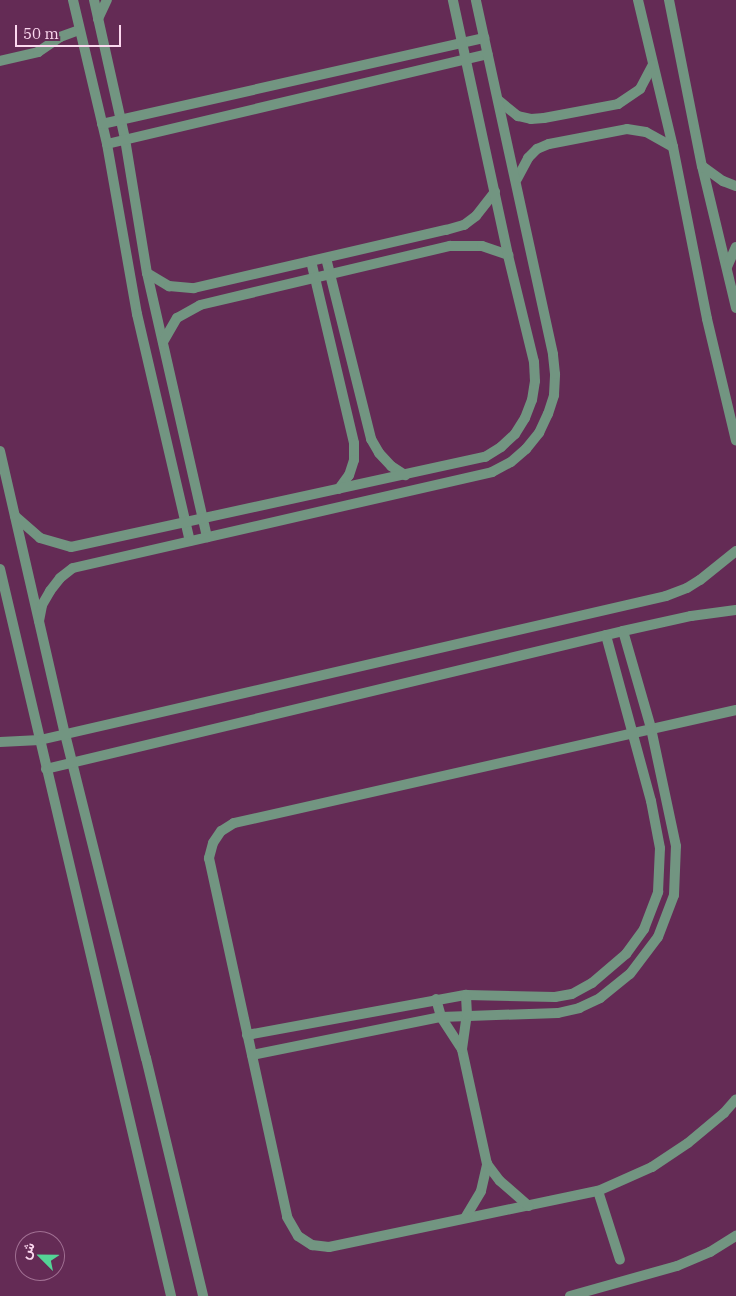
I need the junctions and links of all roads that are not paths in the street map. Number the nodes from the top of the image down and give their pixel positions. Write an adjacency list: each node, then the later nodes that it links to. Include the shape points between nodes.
1 (73, 0): 9 (street)
2 (94, 0): 8 (street)
3 (107, 0): 8 (street)
4 (453, 0): 11 (street)
5 (476, 0): 10 (street)
6 (638, 0): 15 (street)
7 (669, 0): 22 (street)
8 (98, 19): 17 (street)
9 (79, 30): 14 (street, via 60,37 38,52); 18 (street)
10 (484, 38): 11 (street); 12 (street)
11 (462, 43): 13 (street); 17 (street)
12 (488, 54): 13 (street); 16 (street)
13 (466, 59): 19 (street); 25 (street)
14 (0, 61)
15 (653, 65): 16 (street, via 640,89 618,104 531,119 518,116); 21 (street)
16 (498, 100): 23 (street)
17 (121, 120): 18 (street); 19 (street)
18 (102, 124): 20 (street)
19 (125, 139): 20 (street); 31 (street)
20 (107, 144): 42 (street, via 138,314)
21 (673, 147): 23 (street, via 646,132 627,128 549,144 528,158); 36 (street, via 707,320)
22 (702, 166): 24 (street); 30 (street)
23 (516, 180): 43 (street, via 555,374 554,395 539,433 510,462 492,472)
24 (736, 186)
25 (495, 192): 27 (street); 28 (street, via 476,216 464,225)
26 (736, 246): 30 (street)
27 (508, 255): 32 (street, via 482,246 450,246); 38 (street, via 534,362 532,400 525,418 515,434 485,457)
28 (326, 258): 29 (street); 32 (street)
29 (310, 261): 31 (street, via 194,288 169,286); 33 (street)
30 (727, 268): 34 (street)
31 (147, 273): 35 (street)
32 (330, 274): 33 (street); 38 (street, via 371,439 391,466)
33 (315, 278): 35 (street, via 200,304 176,318); 39 (street, via 354,443 351,468)
34 (736, 308)
35 (163, 342): 41 (street)
36 (736, 441)
37 (0, 451): 40 (street)
38 (405, 475): 39 (street)
39 (339, 489): 41 (street)
40 (15, 516): 42 (street, via 40,538 71,547); 48 (street)
41 (204, 519): 42 (street); 43 (street)
42 (186, 523): 44 (street)
43 (207, 537): 44 (street)
44 (190, 541): 48 (street, via 73,568 50,591 42,605)
45 (736, 551): 54 (street, via 700,580 666,596)
46 (0, 569): 55 (street)
47 (736, 610): 49 (street)
48 (39, 621): 54 (street)
49 (623, 631): 50 (street); 52 (street)
50 (606, 635): 53 (street); 57 (street)
51 (736, 710): 52 (street)
52 (651, 728): 53 (street); 61 (street, via 676,846 674,895 658,937 630,974 614,989 579,1008 558,1013)
53 (632, 733): 59 (street, via 660,848 658,892 644,929 626,954 606,972 572,994 555,997); 63 (street, via 234,823 221,831 209,858)
54 (65, 734): 55 (street); 57 (street)
55 (40, 740): 56 (street); 58 (street)
56 (0, 742)
57 (72, 763): 58 (street); 74 (street)
58 (46, 769): 73 (street)
59 (466, 995): 60 (street); 61 (street)
60 (436, 1000): 62 (street); 63 (street)
61 (467, 1015): 62 (street); 64 (street)
62 (440, 1017): 64 (street); 65 (street)
63 (247, 1035): 65 (street)
64 (462, 1049): 67 (street)
65 (252, 1055): 70 (street, via 287,1217 298,1236 312,1245 329,1247)
66 (736, 1099): 68 (street, via 688,1143 652,1167)
67 (486, 1164): 69 (street); 70 (street, via 481,1190)
68 (598, 1191): 69 (street); 72 (street)
69 (529, 1206): 70 (street)
70 (465, 1218)
71 (736, 1236): 75 (street, via 677,1266)
72 (620, 1260)
73 (171, 1296)
74 (202, 1296)
75 (570, 1296)

